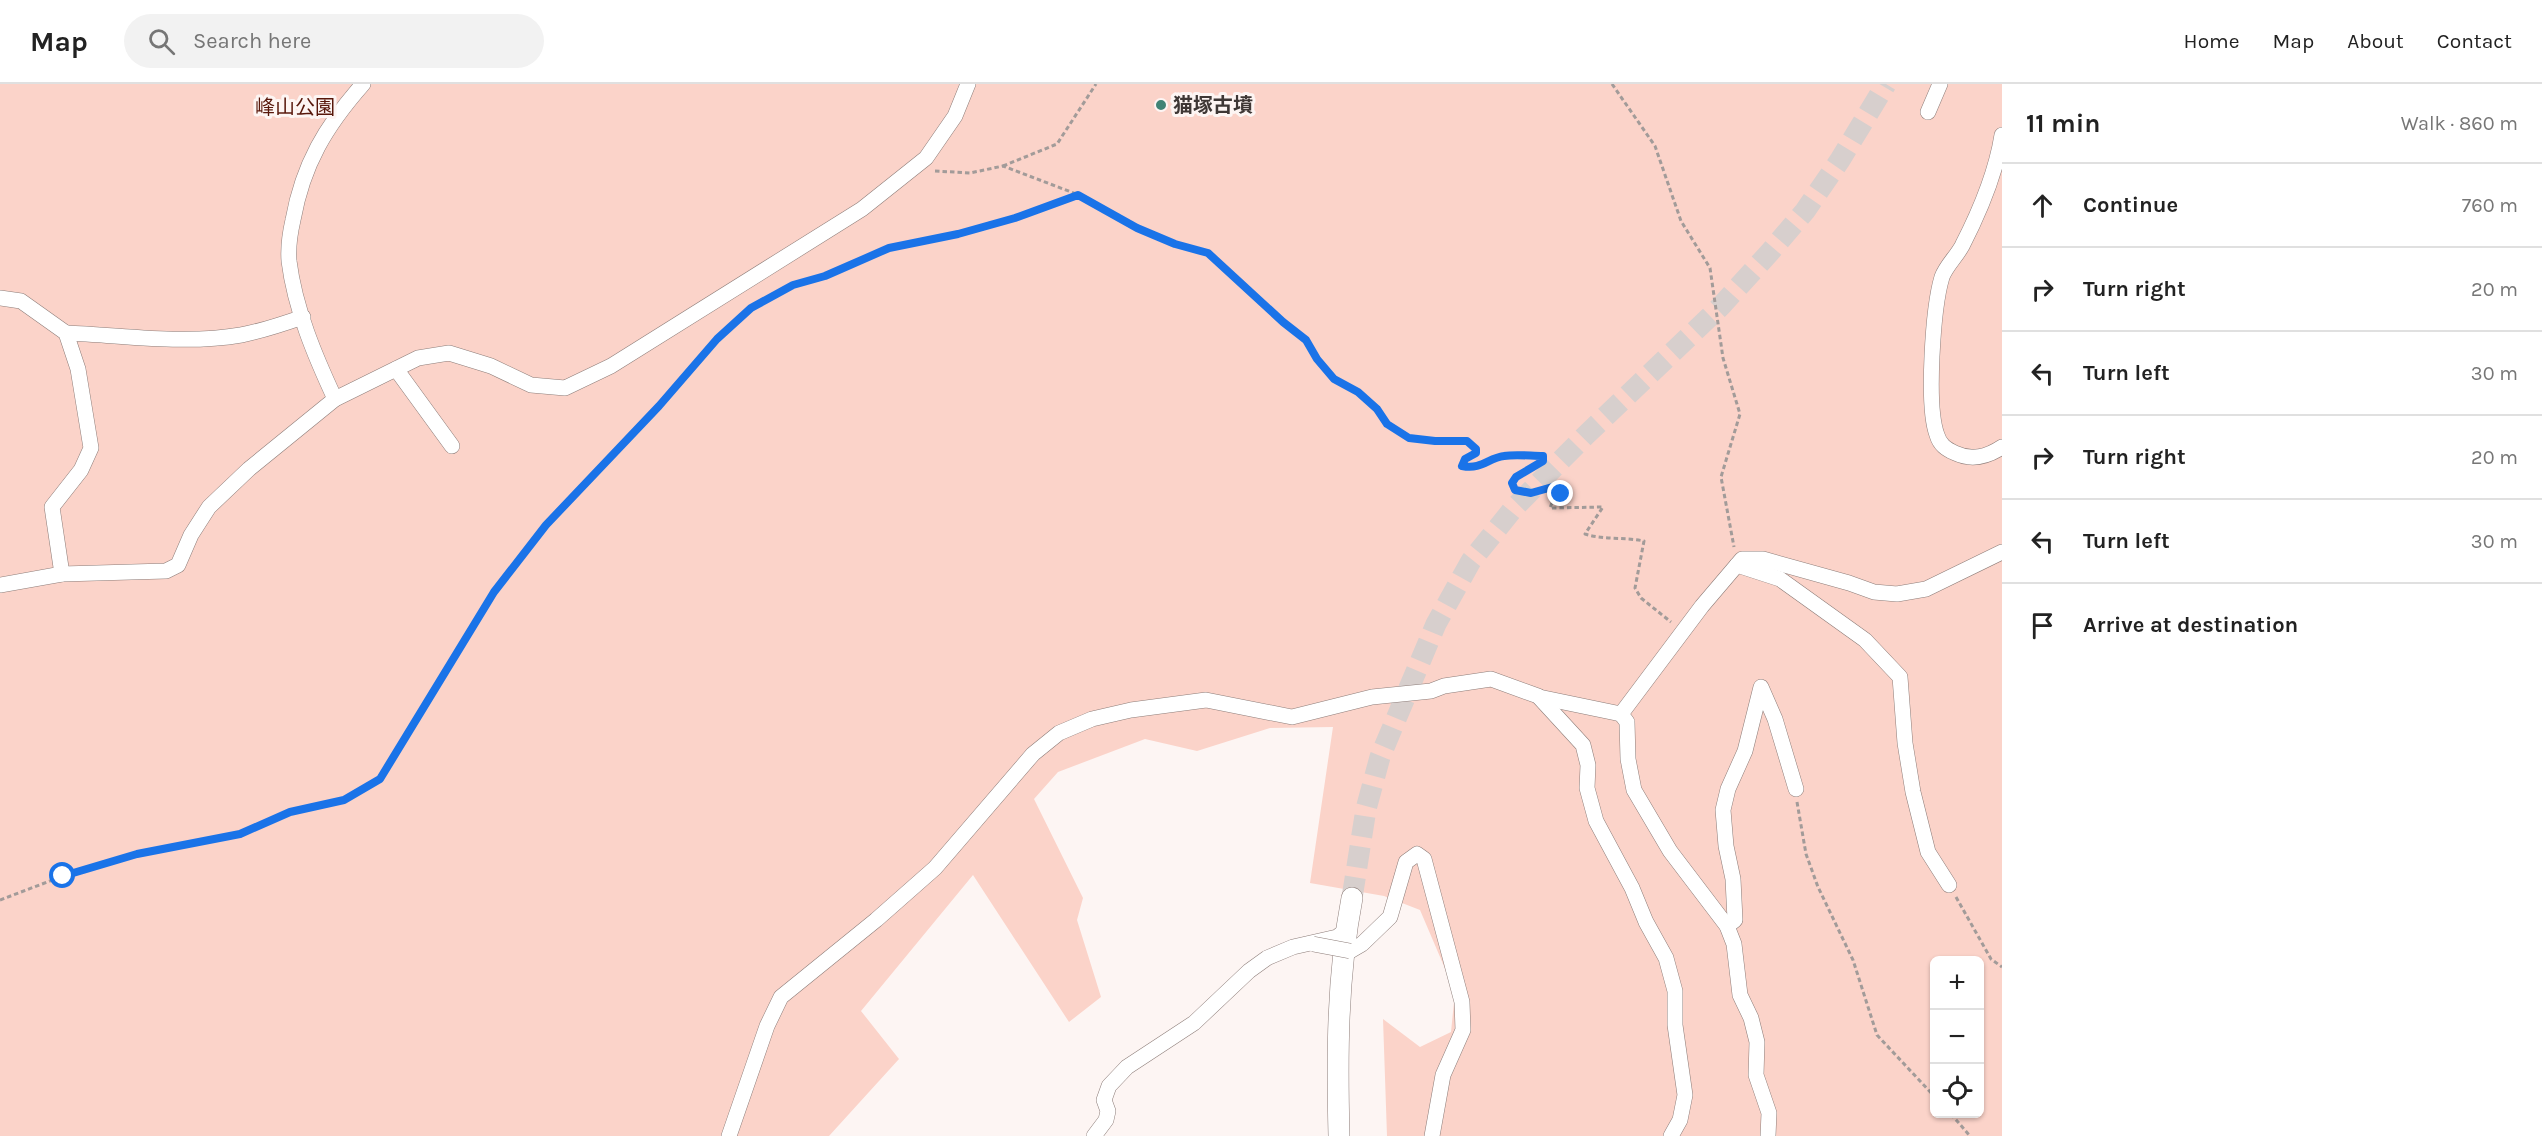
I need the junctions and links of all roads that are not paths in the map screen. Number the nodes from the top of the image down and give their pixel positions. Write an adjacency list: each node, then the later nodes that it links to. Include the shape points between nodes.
1 (363, 84): 7 (street, via 339,111 311,156 298,194 289,259)
2 (968, 84): 9 (street, via 955,116 926,158 852,215 611,366 565,388 531,385 491,366 449,353 418,358)
3 (1940, 84): 4 (street)
4 (1928, 112)
5 (2002, 135): 12 (street, via 2000,152 1970,228 1943,274 1936,303 1932,412 1942,447 1967,458 1981,457)
6 (0, 298): 8 (street, via 21,301)
7 (303, 317): 8 (street, via 220,338); 10 (street)
8 (66, 333): 15 (street, via 78,369 91,447 81,470 52,507)
9 (396, 369): 10 (street); 11 (street)
10 (335, 399): 15 (street, via 209,507 178,565 166,571)
11 (452, 446)
12 (2002, 447)
13 (2002, 552): 14 (street, via 1926,589 1898,594 1874,592 1763,559 1742,559)
14 (1737, 565): 18 (street); 20 (street, via 1780,579 1865,640 1900,677 1913,792 1928,852)
15 (62, 574): 16 (street)
16 (0, 585)
17 (1538, 696): 18 (street); 25 (street, via 1491,679 1372,697 1292,717 1206,700 1131,711 1059,733 1033,754 935,868 781,997 766,1026); 29 (street, via 1583,745 1588,765 1587,788 1596,821 1666,958 1675,991 1675,1025 1685,1095 1680,1120)
18 (1621, 714): 22 (street, via 1627,722 1634,790 1670,851)
19 (1796, 789): 22 (street, via 1761,687 1745,752 1722,810 1735,920)
20 (1949, 885)
21 (1352, 898): 23 (street)
22 (1727, 926): 30 (street, via 1734,944 1740,994 1757,1042 1756,1075 1769,1113)
23 (1347, 929): 24 (street, via 1337,937); 27 (street, via 1336,1053)
24 (1313, 944): 26 (street, via 1293,947 1258,964 1194,1023 1114,1078 1104,1100 1106,1120); 28 (street, bridge, via 1350,951 1362,944 1390,917 1406,862 1417,854 1424,859 1462,1002 1463,1030 1443,1075)
25 (729, 1136)
26 (1094, 1136)
27 (1339, 1136)
28 (1432, 1136)
29 (1671, 1136)
30 (1768, 1136)

